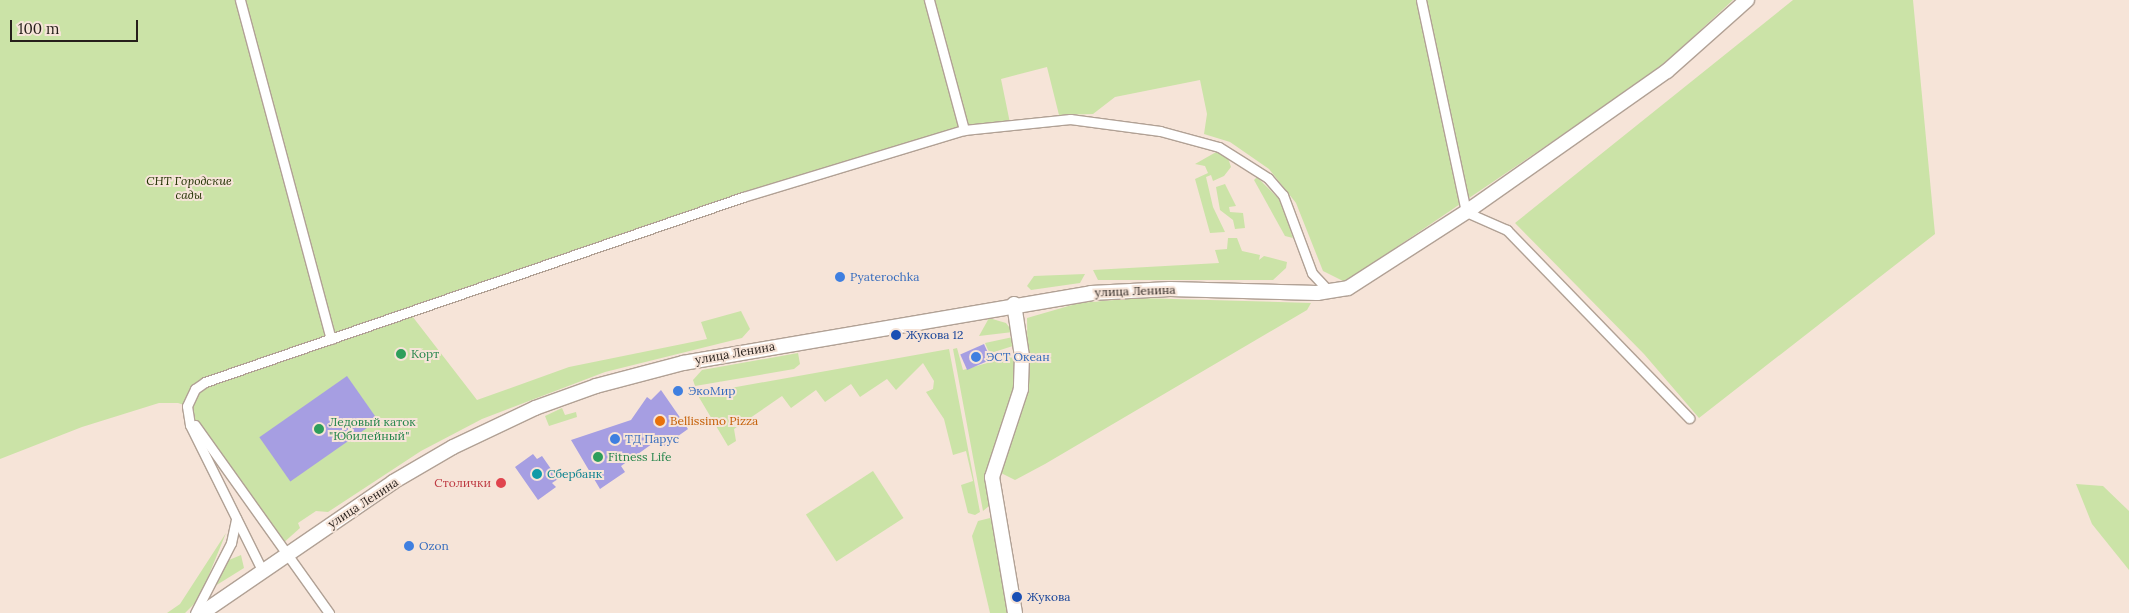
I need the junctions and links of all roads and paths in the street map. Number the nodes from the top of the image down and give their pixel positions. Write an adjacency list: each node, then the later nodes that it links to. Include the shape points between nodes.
1 (240, 0): 9 (street)
2 (928, 0): 5 (street)
3 (1421, 0): 6 (street)
4 (1747, 0): 6 (main road, улица Ленина, via 1667,71)
5 (964, 130): 7 (street, via 1070,119 1160,130 1219,147 1268,178 1283,195 1312,273); 9 (street, via 743,197)
6 (1466, 212): 7 (main road, улица Ленина, via 1367,279); 11 (street, via 1507,230)
7 (1328, 291): 8 (main road, улица Ленина, via 1113,291)
8 (1014, 304): 13 (main road, улица Ленина, via 683,363 596,386 535,408 453,447); 18 (main road, via 1022,356 1021,389 992,477)
9 (331, 339): 10 (street, via 205,382 195,389)
10 (187, 415): 12 (street); 13 (street)
11 (1690, 418)
12 (236, 518): 14 (street); 15 (street, via 231,543)
13 (287, 554): 14 (main road, улица Ленина); 17 (street)
14 (262, 570): 16 (main road, улица Ленина)
15 (195, 613)
16 (202, 613)
17 (329, 613)
18 (1016, 613)

